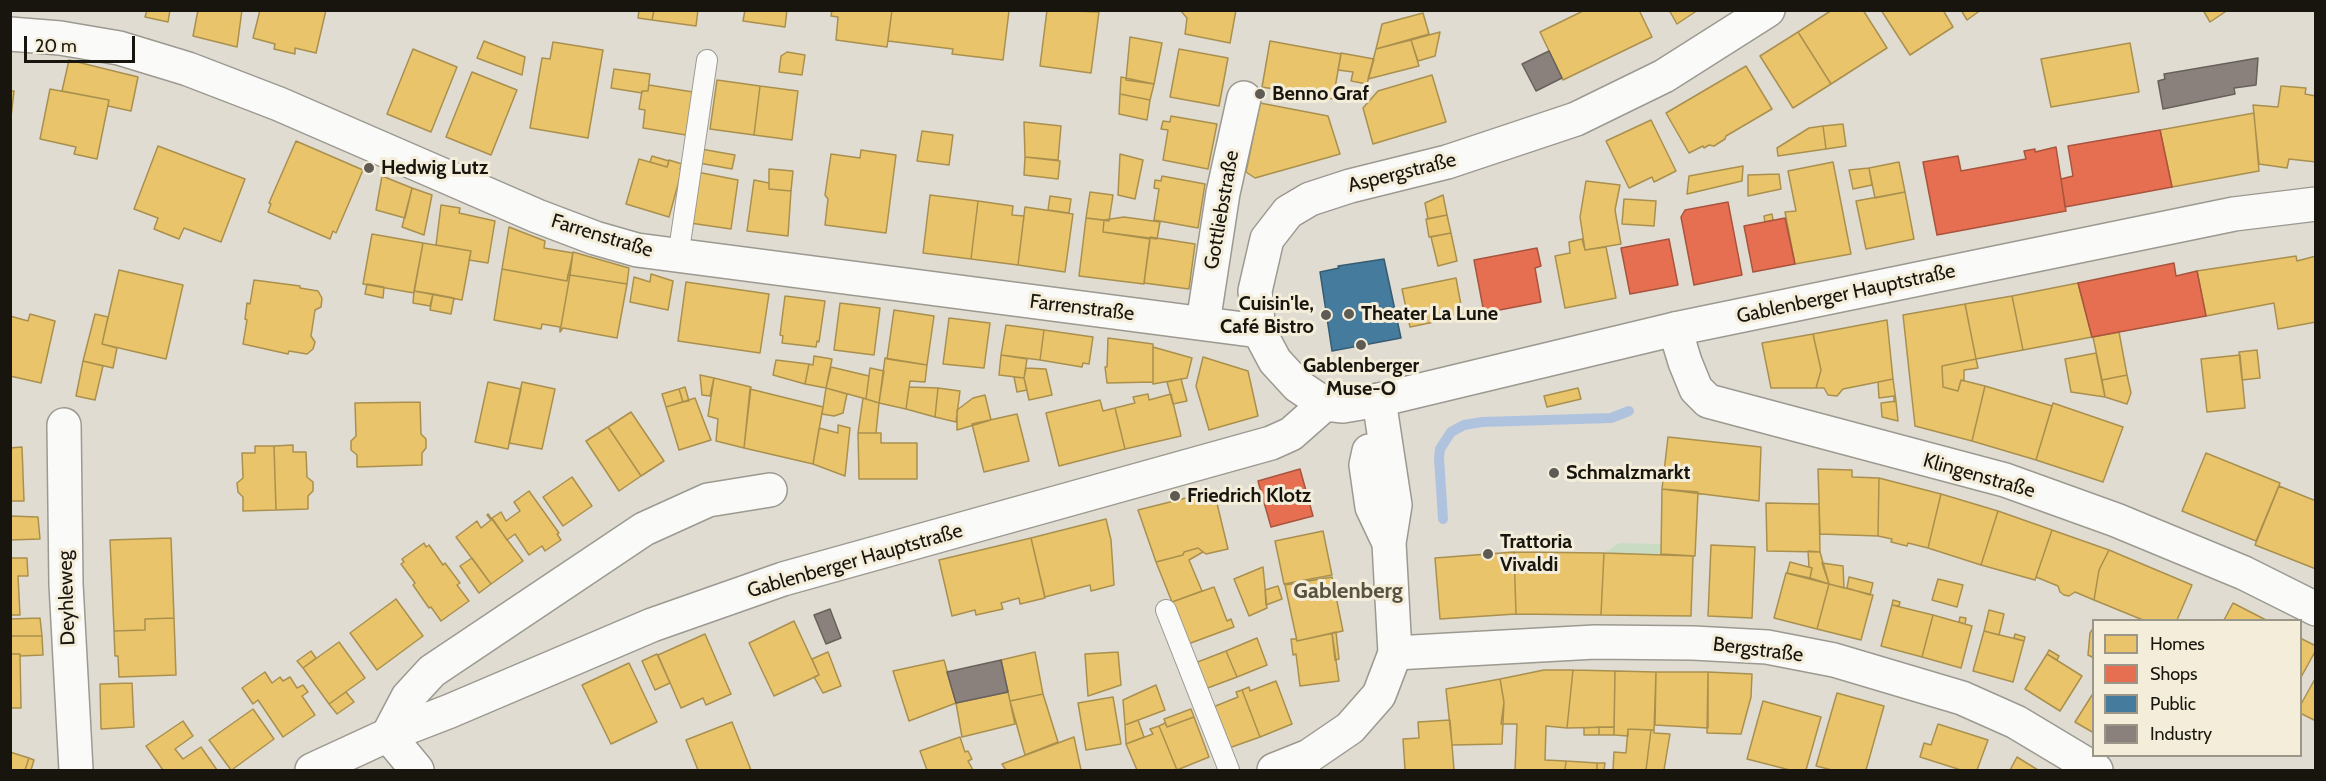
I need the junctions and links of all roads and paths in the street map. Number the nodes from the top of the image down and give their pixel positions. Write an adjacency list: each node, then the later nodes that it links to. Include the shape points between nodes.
1 (1768, 10): 9 (street, Aspergstraße, via 1664,76 1576,119 1447,162 1350,186 1310,199 1288,212 1267,238 1255,291)
2 (10, 34): 6 (street, Farrenstraße, via 107,46 166,61 279,104 537,216 637,250)
3 (707, 60): 6 (lane)
4 (1244, 98): 7 (street, Gottliebstraße, via 1223,193)
5 (2316, 204): 8 (street, Gablenberger Hauptstraße, via 2222,217)
6 (678, 257): 7 (street, Farrenstraße)
7 (1203, 323): 9 (street, Farrenstraße)
8 (1675, 329): 10 (street, Gablenberger Hauptstraße); 14 (street, Klingenstraße, via 1696,389 1708,401 2005,480 2244,573)
9 (1259, 331): 11 (street, Aspergstraße, via 1275,361 1298,386)
10 (1379, 399): 11 (street, via 1343,406); 16 (street, via 1395,505 1389,543)
11 (1324, 404): 17 (street, Gablenberger Hauptstraße, via 1291,434 1271,444 783,579 652,625)
12 (64, 425): 19 (street, Deyhleweg, via 66,584)
13 (770, 490): 17 (street, via 708,500 644,529 432,671 408,697)
14 (2316, 609)
15 (1166, 610): 22 (lane)
16 (1395, 653): 18 (street, via 1378,695); 24 (street, Bergstraße, via 1594,642 1767,647 1834,660 1962,698 2016,722)
17 (388, 735): 20 (street, Gablenberger Hauptstraße); 21 (street)
18 (1316, 763): 23 (street)
19 (76, 771)
20 (312, 771)
21 (417, 771)
22 (1229, 771)
23 (1274, 771)
24 (2097, 771)

